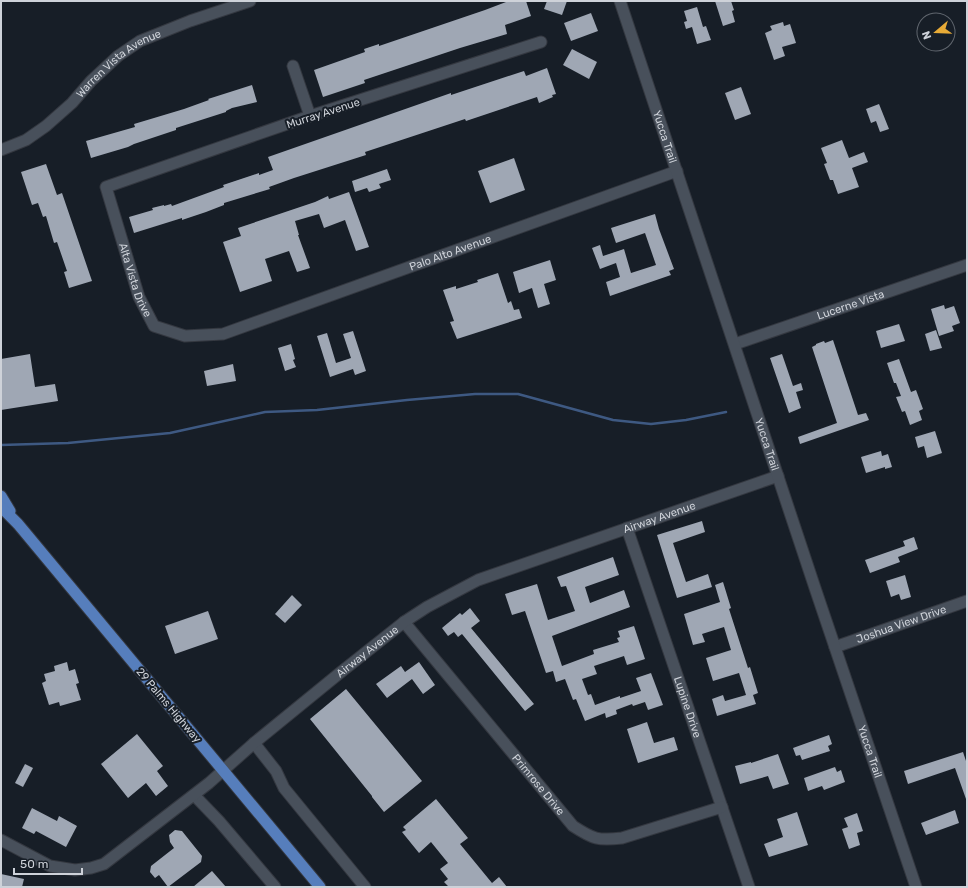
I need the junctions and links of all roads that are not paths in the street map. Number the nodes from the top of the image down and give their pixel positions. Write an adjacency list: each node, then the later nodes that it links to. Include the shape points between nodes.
1 (250, 1): 6 (street, Warren Vista Avenue, via 190,21 140,42 118,56 46,126 26,140)
2 (620, 1): 7 (street, Yucca Trail)
3 (541, 42): 5 (street, Murray Avenue)
4 (293, 66): 5 (street)
5 (310, 116): 8 (street, Murray Avenue)
6 (1, 150)
7 (677, 170): 10 (street, Palo Alto Avenue); 11 (street, Yucca Trail)
8 (106, 187): 10 (street, Alta Vista Drive, via 139,297 154,326 185,336)
9 (967, 265): 11 (street, Lucerne Vista)
10 (223, 334)
11 (735, 344): 12 (street, Yucca Trail)
12 (778, 476): 16 (street, Airway Avenue); 19 (street, Yucca Trail)
13 (1, 496): 15 (main road, 29 Palms Highway)
14 (1, 507): 15 (main road, 29 Palms Highway)
15 (18, 524): 21 (main road, 29 Palms Highway)
16 (627, 528): 18 (street, Airway Avenue, via 478,580 428,606); 23 (street, Lupine Drive)
17 (967, 601): 19 (street, Joshua View Drive)
18 (404, 622): 20 (street, Airway Avenue); 23 (street, Primrose Drive, via 573,826 592,838 622,838)
19 (835, 647): 29 (street, Yucca Trail)
20 (254, 743): 21 (street, Airway Avenue); 27 (street, via 276,771 284,788)
21 (224, 771): 22 (street, Airway Avenue); 26 (main road, 29 Palms Highway)
22 (194, 795): 24 (street, Airway Avenue, via 104,864 91,868 75,870 50,866); 25 (street)
23 (722, 807): 28 (street, Lupine Drive)
24 (1, 840)
25 (275, 887)
26 (320, 887)
27 (365, 887)
28 (749, 887)
29 (916, 887)

